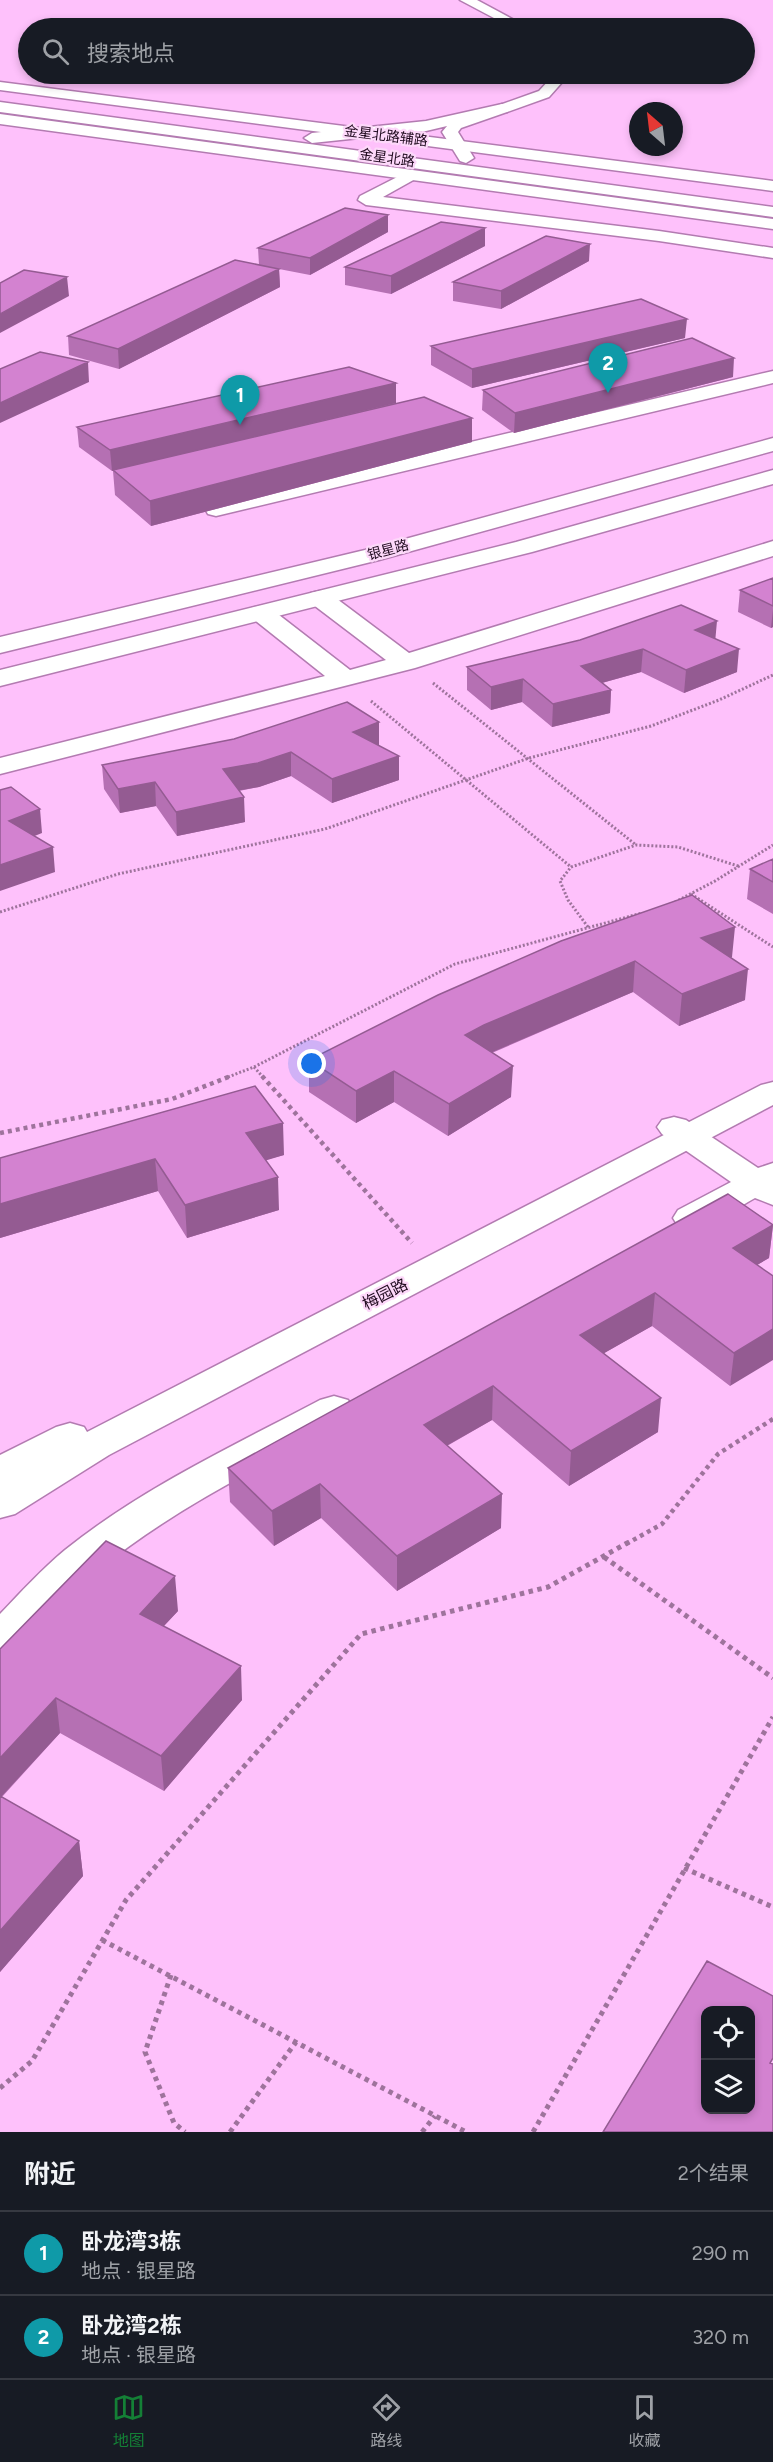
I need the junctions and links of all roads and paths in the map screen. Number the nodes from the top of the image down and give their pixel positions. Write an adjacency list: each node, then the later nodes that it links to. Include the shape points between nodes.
1 (467, 0): 2 (main road)
2 (502, 18)
3 (553, 84): 7 (main road, via 544,94)
4 (0, 86): 9 (main road, 金星北路辅路)
5 (0, 97): 10 (main road, 金星北路)
6 (0, 107): 15 (main road, 金星北路)
7 (502, 109): 9 (main road, via 426,126); 11 (main road, via 456,125 450,132)
8 (0, 118): 12 (main road)
9 (363, 133): 10 (main road); 11 (main road, 金星北路辅路)
10 (312, 138): 11 (main road, 金星北路)
11 (462, 152): 13 (main road, 金星北路辅路); 14 (main road, 金星北路)
12 (411, 175): 16 (main road); 17 (main road, via 366,200)
13 (773, 186)
14 (773, 199)
15 (773, 212)
16 (773, 224)
17 (773, 253)
18 (773, 377): 21 (main road)
19 (773, 444): 25 (main road, 银星路, via 371,555)
20 (773, 477): 23 (main road, 银星路, via 525,547)
21 (216, 509)
22 (773, 548): 26 (main road)
23 (320, 598): 24 (main road, 银星路); 26 (main road)
24 (261, 613): 28 (main road, 银星路); 29 (main road)
25 (0, 645)
26 (406, 663): 29 (main road); 30 (path)
27 (773, 675): 30 (path, via 651,726)
28 (0, 678)
29 (345, 679): 31 (main road); 32 (path)
30 (529, 758): 32 (path); 33 (path)
31 (0, 766)
32 (466, 779): 36 (path); 39 (path, via 325,829 118,874)
33 (636, 845): 35 (path, via 678,847); 36 (path)
34 (773, 845): 35 (path)
35 (738, 866): 37 (path)
36 (571, 867): 41 (path, via 560,881 568,900)
37 (690, 894): 38 (path); 42 (path)
38 (673, 902)
39 (0, 912)
40 (643, 913): 41 (path)
41 (588, 927): 43 (path, via 455,964)
42 (773, 947)
43 (254, 1067): 47 (path, via 172,1099); 50 (path)
44 (773, 1076): 46 (main road, 梅园路)
45 (773, 1092): 46 (main road, 梅园路)
46 (681, 1131): 48 (main road); 50 (main road, 梅园路); 54 (main road, 梅园路, via 95,1445)
47 (0, 1133)
48 (767, 1184): 49 (main road)
49 (662, 1234)
50 (423, 1256): 53 (main road, 梅园路)
51 (367, 1392): 56 (main road, via 136,1521 80,1561)
52 (773, 1419): 55 (path, via 718,1454 662,1524)
53 (0, 1473)
54 (0, 1503)
55 (604, 1557): 57 (path); 61 (path, via 548,1587 361,1634 126,1899)
56 (0, 1641)
57 (773, 1678)
58 (773, 1717): 59 (path)
59 (684, 1868): 60 (path); 70 (path)
60 (773, 1906)
61 (102, 1940): 62 (path); 64 (path, via 32,2061)
62 (171, 1975): 63 (path); 66 (path, via 145,2052 174,2123)
63 (296, 2042): 65 (path); 67 (path)
64 (0, 2088)
65 (435, 2116): 68 (path); 69 (path)
66 (185, 2132)
67 (230, 2132)
68 (422, 2132)
69 (466, 2132)
70 (533, 2132)

